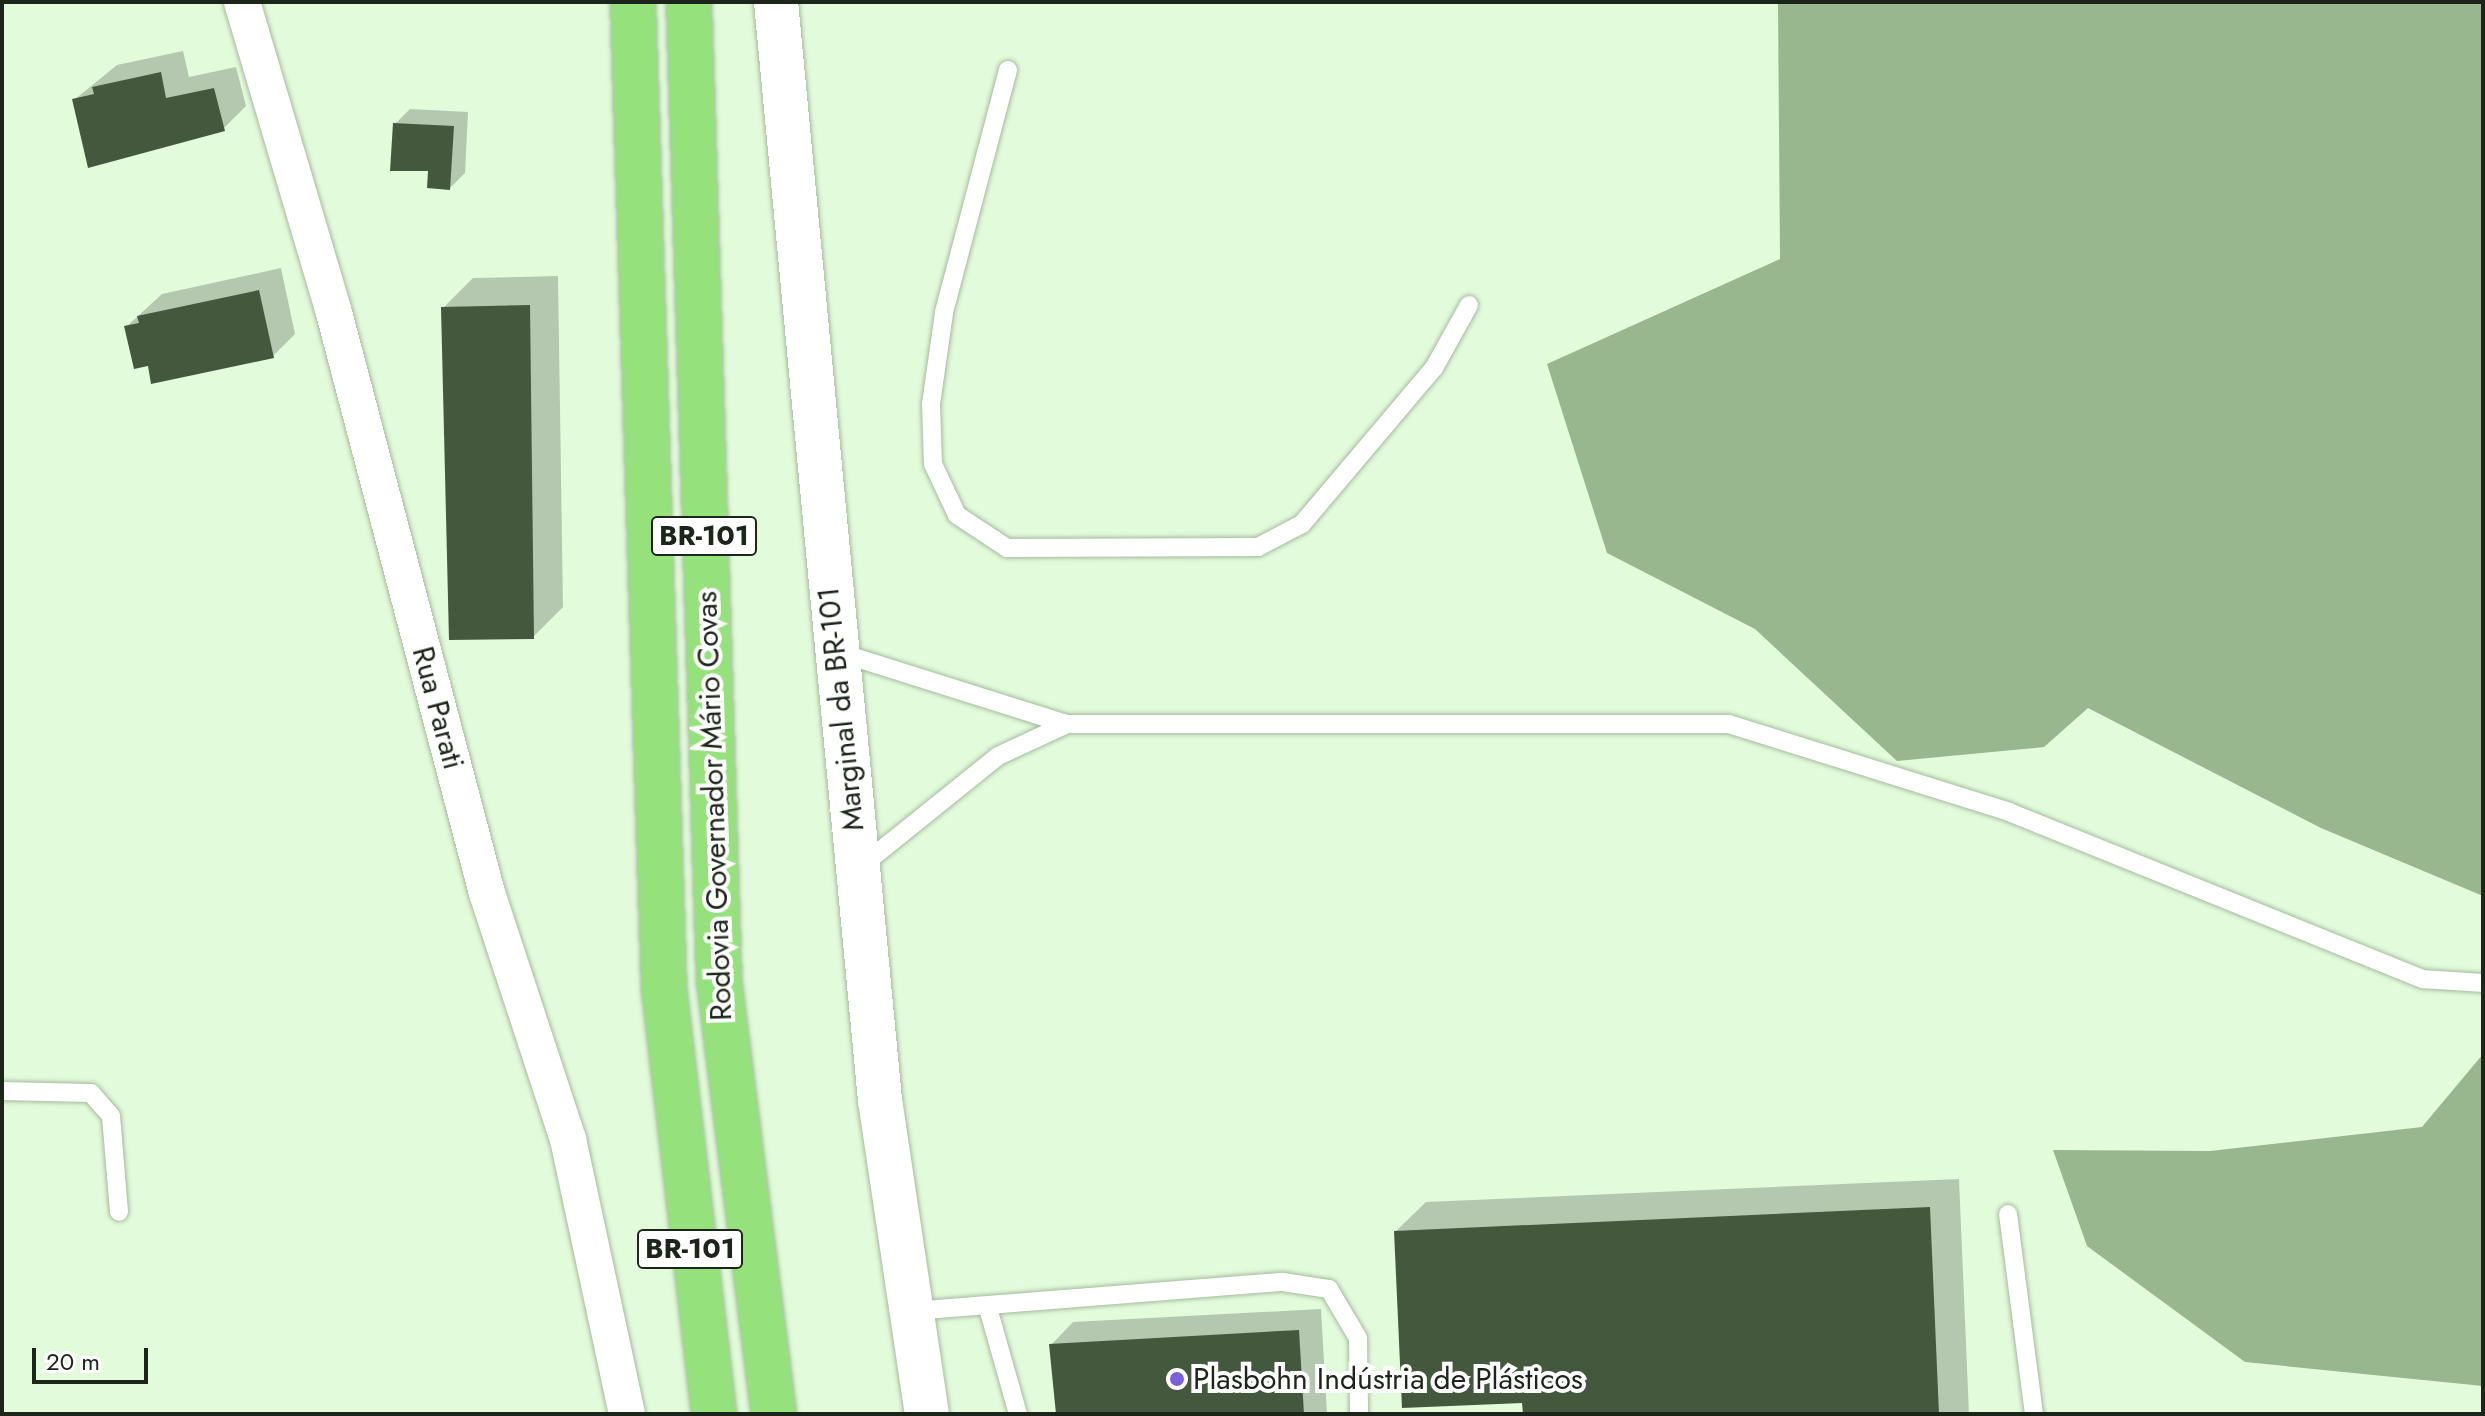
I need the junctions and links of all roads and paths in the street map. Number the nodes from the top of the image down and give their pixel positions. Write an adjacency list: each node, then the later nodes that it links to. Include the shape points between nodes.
1 (242, 2): 16 (street, Rua Parati, via 333,309 487,893 572,1154)
2 (633, 2): 17 (highway, Rodovia Governador Mário Covas / BR-101, via 664,988)
3 (689, 2): 18 (highway, Rodovia Governador Mário Covas / BR-101, via 718,965)
4 (776, 2): 7 (main road, Marginal da BR-101)
5 (1008, 70): 6 (lane, via 944,313 931,404 933,464 957,515 1007,548 1258,547 1302,524 1434,368)
6 (1469, 305)
7 (836, 652): 8 (lane); 9 (main road, Marginal da BR-101)
8 (1067, 724): 9 (lane, via 998,756); 10 (lane, via 1729,724 2009,812 2423,979)
9 (858, 869): 15 (main road, Marginal da BR-101)
10 (2483, 983)
11 (2, 1091): 12 (lane, via 91,1093 111,1116)
12 (119, 1212)
13 (2008, 1214): 22 (lane)
14 (988, 1308): 15 (lane); 20 (lane); 21 (lane, via 1283,1282 1329,1289 1358,1338)
15 (909, 1311): 19 (main road, Marginal da BR-101)
16 (627, 1414)
17 (714, 1414)
18 (774, 1414)
19 (927, 1414)
20 (1018, 1414)
21 (1359, 1414)
22 (2034, 1414)

